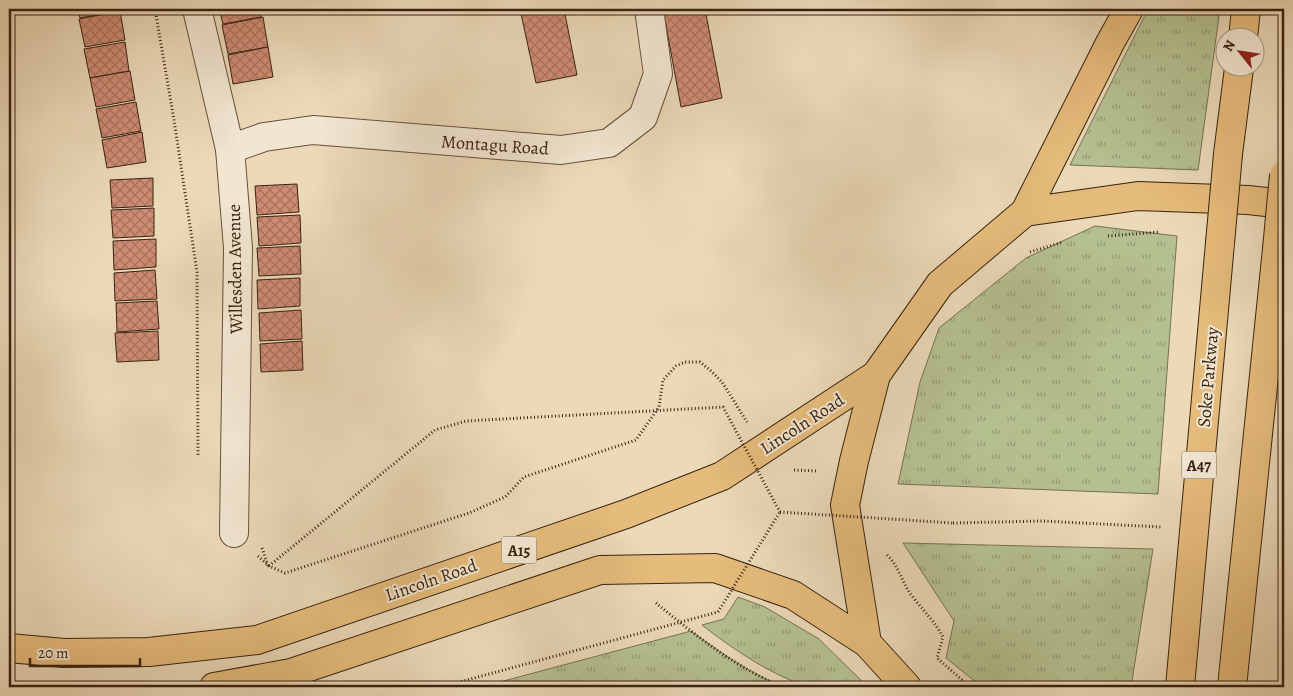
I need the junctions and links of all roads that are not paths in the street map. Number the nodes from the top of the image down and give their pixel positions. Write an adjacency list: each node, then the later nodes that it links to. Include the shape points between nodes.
1 (197, 9): 7 (street, Willesden Avenue)
2 (649, 9): 7 (street, Montagu Road, via 658,74 643,117 609,142 562,150 313,130 264,138)
3 (1129, 9): 10 (highway)
4 (1246, 9): 5 (highway)
5 (1244, 28)
6 (1238, 78): 17 (highway, Soke Parkway / A47, bridge, via 1228,154)
7 (230, 149): 12 (street, Willesden Avenue, via 238,248)
8 (1284, 175): 18 (highway, bridge)
9 (1284, 204): 10 (highway, via 1138,196)
10 (1025, 212): 11 (highway, via 940,284)
11 (876, 376): 13 (highway, via 846,505); 14 (highway, Lincoln Road / A15, via 722,476 626,514 257,640 149,652 64,653)
12 (234, 534)
13 (867, 643): 15 (highway, A15, via 793,595 715,568 600,570 290,673); 16 (highway)
14 (9, 648)
15 (214, 687)
16 (907, 687)
17 (1180, 687)
18 (1232, 687)

